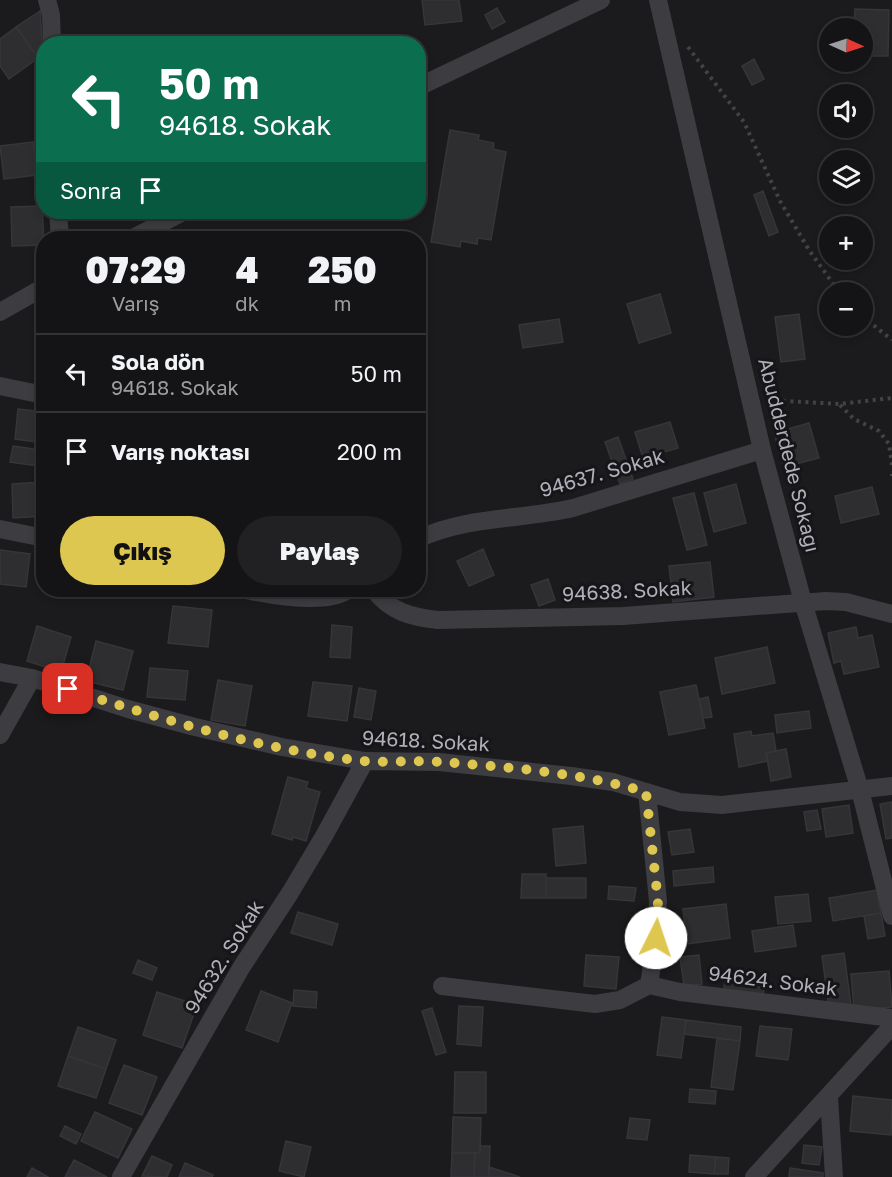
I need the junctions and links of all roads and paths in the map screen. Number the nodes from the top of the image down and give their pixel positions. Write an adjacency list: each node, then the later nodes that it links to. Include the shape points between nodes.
1 (47, 0): 5 (street)
2 (601, 0): 6 (street)
3 (658, 0): 4 (street, Abudderdede Sokağı)
4 (663, 20): 9 (path, via 697,56 744,122 780,201); 17 (street, Abudderdede Sokağı)
5 (52, 36)
6 (426, 83)
7 (170, 219): 8 (street)
8 (146, 231)
9 (832, 282)
10 (36, 292): 11 (street)
11 (0, 312)
12 (873, 326): 13 (path)
13 (892, 340)
14 (0, 386): 15 (street)
15 (36, 393)
16 (892, 398): 18 (path)
17 (752, 400): 18 (path); 19 (street, Abudderdede Sokağı)
18 (839, 405): 20 (path, via 854,419 879,431 889,444)
19 (762, 450): 22 (street, 94637. Sokak, via 573,508 475,520); 25 (street, Abudderdede Sokağı)
20 (892, 465)
21 (0, 530): 23 (street)
22 (426, 536)
23 (36, 537)
24 (379, 597): 25 (street, 94638. Sokak, via 396,610 438,620 623,616)
25 (803, 602): 26 (street, 94638. Sokak, via 846,602); 32 (street, Abudderdede Sokağı)
26 (892, 614)
27 (0, 672): 28 (street, 94618. Sokak)
28 (32, 678): 29 (street); 30 (street, 94618. Sokak, via 195,727)
29 (0, 735)
30 (365, 761): 33 (street, 94618. Sokak, via 506,768 613,782); 40 (street, 94632. Sokak)
31 (892, 786): 32 (street, 94618. Sokak)
32 (860, 790): 33 (street, 94618. Sokak, via 722,805 680,802); 34 (street, Abudderdede Sokağı)
33 (646, 792): 35 (street, via 658,901)
34 (892, 916)
35 (649, 985): 36 (street, via 620,1000 595,1004); 37 (street, 94624. Sokak)
36 (442, 987)
37 (892, 1018)
38 (892, 1026): 39 (street)
39 (829, 1097): 41 (street); 42 (street)
40 (121, 1177)
41 (754, 1177)
42 (834, 1177)

